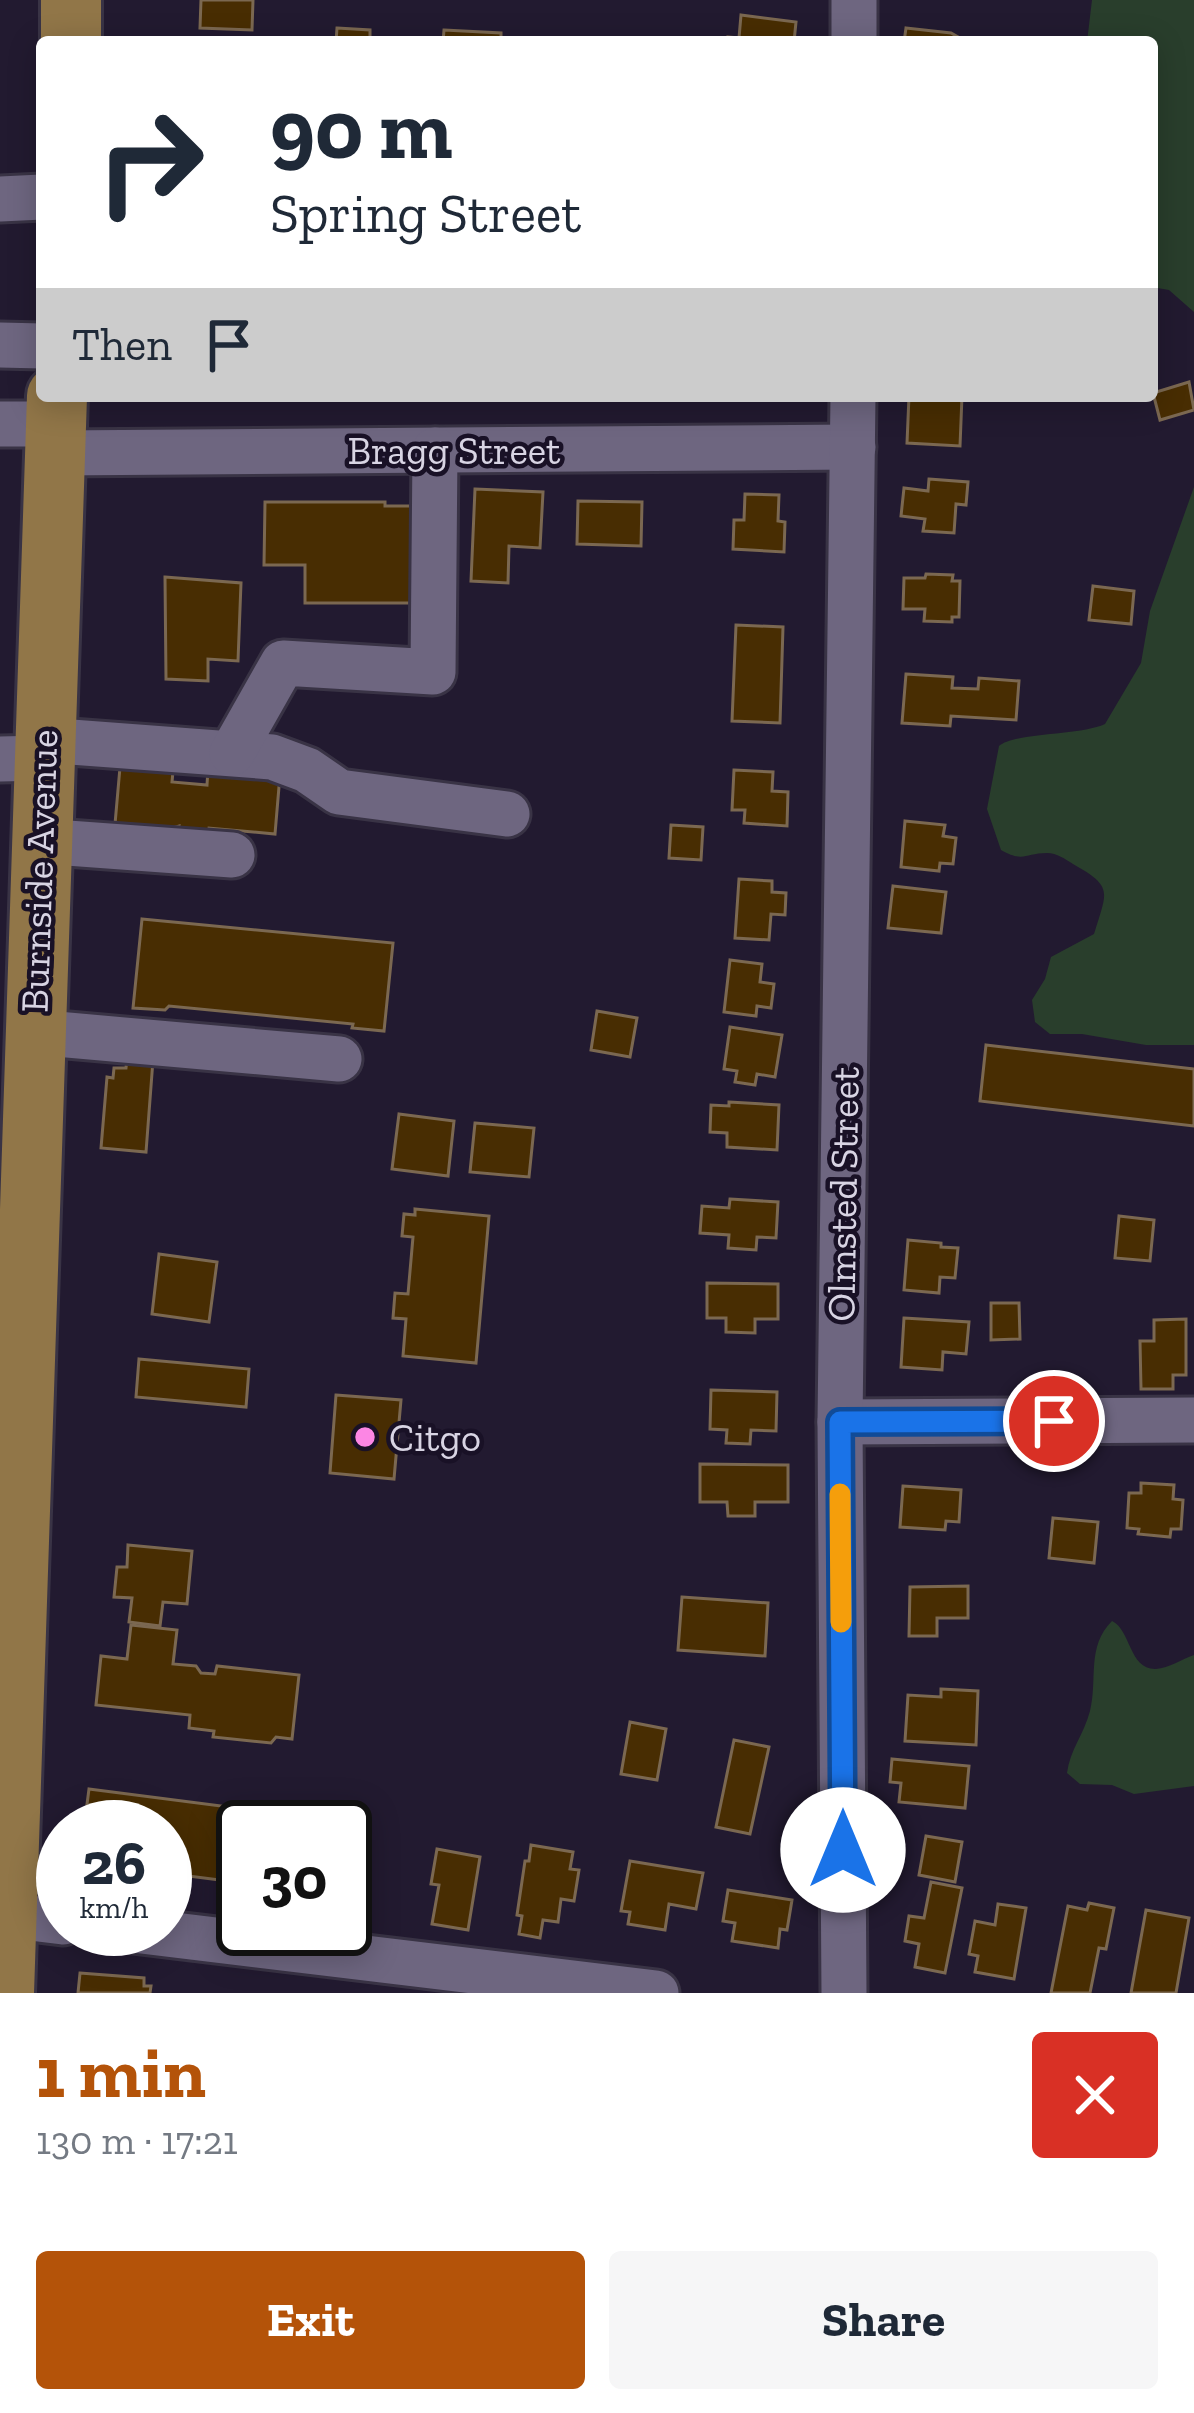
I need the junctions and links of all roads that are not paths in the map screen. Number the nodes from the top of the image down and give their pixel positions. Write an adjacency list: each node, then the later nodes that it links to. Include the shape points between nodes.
1 (71, 0): 3 (main road)
2 (854, 0): 4 (street)
3 (71, 36)
4 (854, 36)
5 (36, 197): 6 (street)
6 (0, 199)
7 (0, 345): 8 (street)
8 (36, 346)
9 (854, 402): 11 (street, Olmsted Street)
10 (42, 424): 12 (street, Bragg Street); 13 (main road, Burnside Avenue)
11 (854, 447): 12 (street, Bragg Street); 22 (street, Olmsted Street)
12 (435, 450): 14 (street, via 433,672 283,663)
13 (29, 752): 14 (street); 16 (main road, Burnside Avenue)
14 (232, 754): 15 (street, via 272,757 339,792)
15 (507, 814)
16 (40, 841): 17 (street); 18 (main road, Burnside Avenue)
17 (232, 855)
18 (34, 1032): 19 (street); 20 (main road, Burnside Avenue)
19 (339, 1059)
20 (12, 1312): 23 (main road, Burnside Avenue)
21 (1194, 1420): 22 (street)
22 (840, 1422): 27 (street, Olmsted Street)
23 (35, 1918): 25 (main road, Burnside Avenue)
24 (192, 1937): 26 (street)
25 (4, 1993)
26 (656, 1993)
27 (844, 1993)

